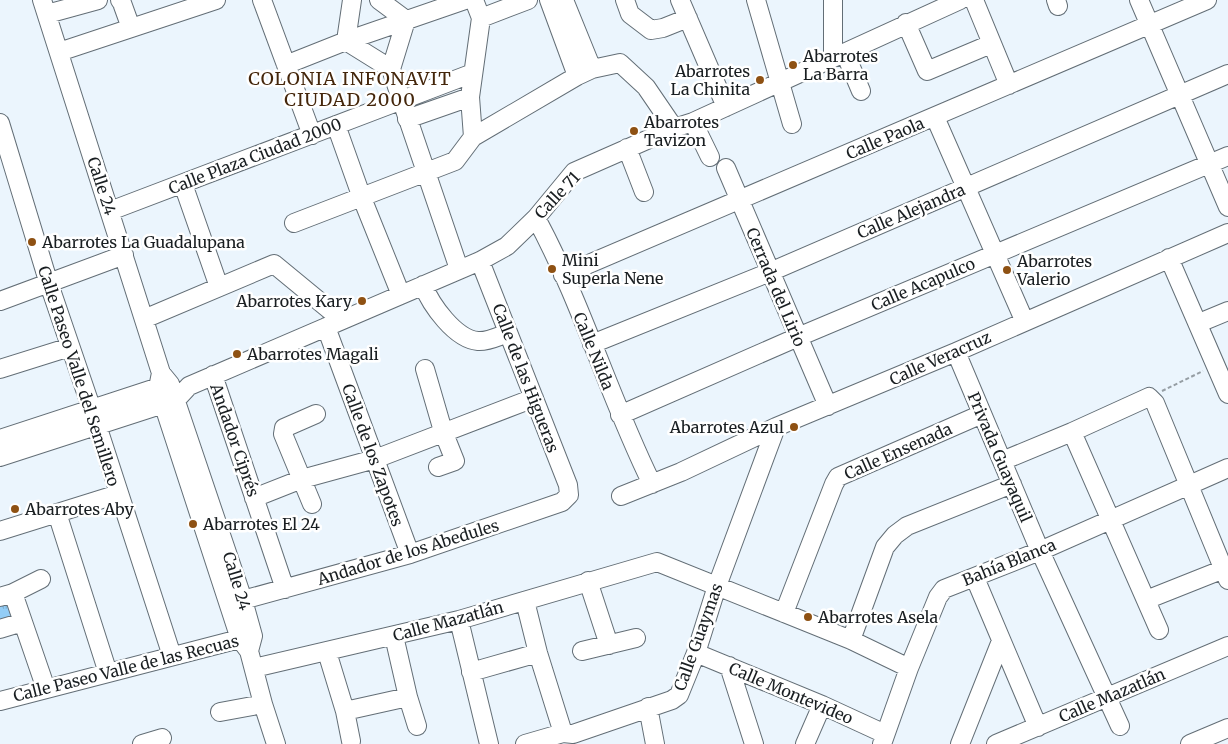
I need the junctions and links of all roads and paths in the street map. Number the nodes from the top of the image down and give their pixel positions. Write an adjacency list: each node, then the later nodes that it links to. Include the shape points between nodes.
1 (98, 0): 20 (street)
2 (120, 0): 26 (street)
3 (216, 0): 26 (street)
4 (262, 0): 31 (street)
5 (352, 0): 27 (street)
6 (379, 0): 23 (street)
7 (465, 0): 23 (street)
8 (474, 0): 21 (street)
9 (528, 0): 21 (street)
10 (549, 0): 33 (street)
11 (564, 0): 33 (street)
12 (625, 0): 22 (street, via 630,14 651,30)
13 (680, 0): 22 (street)
14 (756, 0): 36 (street)
15 (834, 0): 30 (street)
16 (960, 0): 24 (street, Calle 71)
17 (974, 0): 28 (street)
18 (1139, 0): 25 (street)
19 (1207, 0): 25 (street, Calle Paola)
20 (44, 7): 29 (street, Calle 24)
21 (481, 18): 34 (street)
22 (688, 18): 42 (street)
23 (406, 20): 27 (street); 32 (street)
24 (906, 23): 28 (street, via 927,71); 30 (street, Calle 71)
25 (1150, 24): 37 (street, Calle Paola); 39 (street)
26 (131, 28): 29 (street)
27 (346, 41): 31 (street, via 293,62); 32 (street)
28 (991, 44): 37 (street)
29 (60, 52): 65 (street, Calle 24)
30 (839, 55): 36 (street, Calle 71); 38 (street)
31 (285, 62): 50 (street)
32 (391, 69): 41 (street)
33 (585, 72): 49 (street, via 620,63 646,87); 51 (street)
34 (474, 74): 40 (street); 41 (street, Calle Plaza Ciudad 2000)
35 (1228, 74): 39 (street, Calle Alejandra)
36 (781, 81): 42 (street, Calle 71); 47 (street)
37 (1009, 85): 43 (street, Calle Paola)
38 (861, 91)
39 (1180, 94): 55 (street); 60 (street, Calle Alejandra)
40 (470, 97): 44 (street); 51 (street)
41 (401, 100): 44 (street); 48 (street, Calle Plaza Ciudad 2000)
42 (726, 107): 45 (street, Calle 71)
43 (935, 117): 60 (street); 63 (street, Calle Paola)
44 (407, 119): 58 (street)
45 (693, 122): 49 (street, Calle 71); 54 (street)
46 (0, 124): 56 (street, Calle Paseo Valle del Semillero)
47 (792, 124)
48 (336, 126): 50 (street, Calle Plaza Ciudad 2000); 62 (street)
49 (674, 128): 52 (street, Calle 71)
50 (312, 135): 59 (street, Calle Plaza Ciudad 2000)
51 (473, 137): 58 (street, via 455,162)
52 (627, 148): 61 (street); 66 (street, Calle 71, via 574,172)
53 (1228, 156): 55 (street, Calle Acapulco)
54 (710, 157)
55 (1210, 163): 64 (street); 69 (street, Calle Acapulco)
56 (7, 164): 76 (street, Calle Paseo Valle del Semillero)
57 (726, 168): 63 (street, Cerrada del Lirio)
58 (425, 172): 62 (street); 73 (street)
59 (183, 184): 65 (street, Calle Plaza Ciudad 2000); 78 (street)
60 (967, 187): 69 (street); 74 (street, Calle Alejandra)
61 (644, 192)
62 (362, 198): 67 (street); 79 (street)
63 (738, 199): 74 (street, Cerrada del Lirio); 75 (street, Calle Paola)
64 (1228, 207)
65 (110, 211): 70 (street, Calle 24)
66 (536, 218): 72 (street, Calle 71, via 506,246); 75 (street, Calle Nilda)
67 (294, 223)
68 (1228, 233): 71 (street, Calle Veracruz)
69 (996, 254): 83 (street); 87 (street, Calle Acapulco)
70 (124, 255): 76 (street); 82 (street, Calle 24)
71 (1169, 258): 83 (street, Calle Veracruz); 85 (street)
72 (480, 261): 73 (street, Calle 71); 86 (street, Calle de las Higueras)
73 (460, 269): 77 (street, Calle 71)
74 (770, 272): 87 (street, Cerrada del Lirio); 88 (street, Calle Alejandra)
75 (563, 275): 88 (street, Calle Nilda)
76 (49, 284): 80 (street); 89 (street, Calle Paseo Valle del Semillero)
77 (423, 285): 79 (street, Calle 71); 86 (street, via 430,301 460,336 479,341)
78 (219, 287): 82 (street); 84 (street, via 274,264)
79 (401, 295): 84 (street, Calle 71)
80 (0, 301)
81 (1228, 311): 85 (street)
82 (144, 319): 95 (street, Calle 24)
83 (1024, 320): 90 (street, Calle Veracruz)
84 (334, 323): 94 (street, Calle 71); 109 (street, Calle de los Zapotes)
85 (1199, 324): 91 (street)
86 (508, 333): 98 (street, Calle de las Higueras)
87 (798, 337): 99 (street, Cerrada del Lirio); 102 (street, Calle Acapulco)
88 (592, 344): 102 (street, Calle Nilda)
89 (70, 348): 92 (street); 103 (street, Calle Paseo Valle del Semillero)
90 (956, 352): 99 (street, Calle Veracruz); 101 (street, Privada Guayaquil)
91 (1216, 364): 96 (street); 97 (path)
92 (0, 369)
93 (424, 369): 105 (street)
94 (213, 376): 95 (street, Calle 71, via 188,386); 120 (street, Andador Ciprés)
95 (166, 389): 103 (street); 134 (street, Calle 24); 146 (street, Calle 24)
96 (1227, 390)
97 (1150, 397): 106 (street); 116 (street)
98 (534, 398): 105 (street); 118 (street, Calle de las Higueras)
99 (828, 406): 104 (street, Calle Veracruz)
100 (316, 414): 113 (street, via 284,428 283,434)
101 (982, 414): 110 (street, Privada Guayaquil); 137 (street, Calle Ensenada, via 838,477)
102 (620, 415): 114 (street, Calle Nilda)
103 (95, 418): 107 (street); 108 (street); 117 (street, Calle Paseo Valle del Semillero)
104 (776, 428): 114 (street, Calle Veracruz); 131 (street, Calle Guaymas)
105 (443, 431): 109 (street); 111 (street, via 455,461)
106 (1072, 432): 110 (street); 123 (street)
107 (0, 438)
108 (0, 457)
109 (375, 459): 113 (street); 126 (street, Calle de los Zapotes)
110 (1002, 461): 115 (street, Privada Guayaquil)
111 (438, 467)
112 (1228, 468): 116 (street, Bahía Blanca)
113 (302, 480): 120 (street); 121 (street)
114 (652, 484): 119 (street)
115 (1012, 484): 125 (street, Privada Guayaquil); 144 (street, via 908,526 895,535 885,547)
116 (1189, 486): 123 (street, Bahía Blanca); 127 (street)
117 (118, 494): 122 (street); 153 (street, Calle Paseo Valle del Semillero)
118 (569, 495): 126 (street, Andador de los Abedules, via 562,502)
119 (621, 496)
120 (254, 498): 132 (street, Andador Ciprés)
121 (312, 504)
122 (57, 513): 124 (street); 158 (street)
123 (1110, 520): 125 (street, Bahía Blanca); 135 (street)
124 (0, 530)
125 (1040, 551): 128 (street, Bahía Blanca); 161 (street, Privada Guayaquil)
126 (410, 554): 132 (street, Andador de los Abedules)
127 (1226, 574): 135 (street)
128 (975, 578): 145 (street); 156 (street, Bahía Blanca, via 944,589 938,597)
129 (41, 579): 133 (street)
130 (588, 582): 131 (street, Calle Mazatlán, via 656,562); 136 (street, Calle Mazatlán); 147 (street)
131 (717, 586): 137 (street, Calle Mazatlán); 152 (street, Calle Guaymas)
132 (285, 589): 134 (street, Andador de los Abedules)
133 (6, 595): 139 (street)
134 (243, 600): 146 (street, Calle 24)
135 (1146, 600): 141 (street)
136 (526, 601): 138 (street, Calle Mazatlán); 151 (street)
137 (784, 612): 144 (street, Calle Mazatlán)
138 (458, 620): 142 (street, Calle Mazatlán); 157 (street)
139 (23, 622): 140 (street); 159 (street)
140 (0, 629)
141 (1159, 630)
142 (394, 636): 150 (street, Calle Mazatlán); 160 (street)
143 (636, 638): 147 (street)
144 (851, 640): 156 (street, Calle Mazatlán)
145 (1001, 641): 170 (street); 183 (street)
146 (247, 642): 153 (street, Calle Paseo Valle de las Recuas); 155 (street, Calle 24)
147 (609, 644): 149 (street)
148 (1228, 646): 161 (street, Calle Mazatlán)
149 (582, 651)
150 (327, 652): 155 (street, Calle Mazatlán); 166 (street)
151 (538, 653): 157 (street); 172 (street)
152 (696, 653): 154 (street, Calle Montevideo); 165 (street, Calle Guaymas, via 679,695)
153 (172, 656): 158 (street, Calle Paseo Valle de las Recuas)
154 (729, 666): 164 (street, Calle Montevideo); 181 (street)
155 (254, 668): 163 (street, Calle 24)
156 (909, 668): 174 (street, Bahía Blanca)
157 (471, 672): 178 (street)
158 (108, 673): 159 (street, Calle Paseo Valle de las Recuas)
159 (46, 689): 162 (street, Calle Paseo Valle de las Recuas)
160 (408, 697): 166 (street); 168 (street)
161 (1106, 697): 169 (street, Privada Guayaquil); 170 (street, Calle Mazatlán)
162 (0, 701)
163 (263, 704): 167 (street); 177 (street, Calle 24)
164 (822, 705): 174 (street, Calle Montevideo); 182 (street)
165 (648, 707): 172 (street, Calle Guaymas); 180 (street)
166 (345, 711): 175 (street)
167 (220, 712)
168 (417, 726)
169 (1120, 726)
170 (1038, 727): 184 (street, Calle Mazatlán)
171 (1228, 728): 185 (street)
172 (570, 737): 179 (street, Calle Guaymas)
173 (162, 738): 176 (street)
174 (884, 739)
175 (351, 741)
176 (142, 744)
177 (276, 744)
178 (490, 744)
179 (525, 744)
180 (655, 744)
181 (754, 744)
182 (805, 744)
183 (960, 744)
184 (996, 744)
185 (1190, 744)

